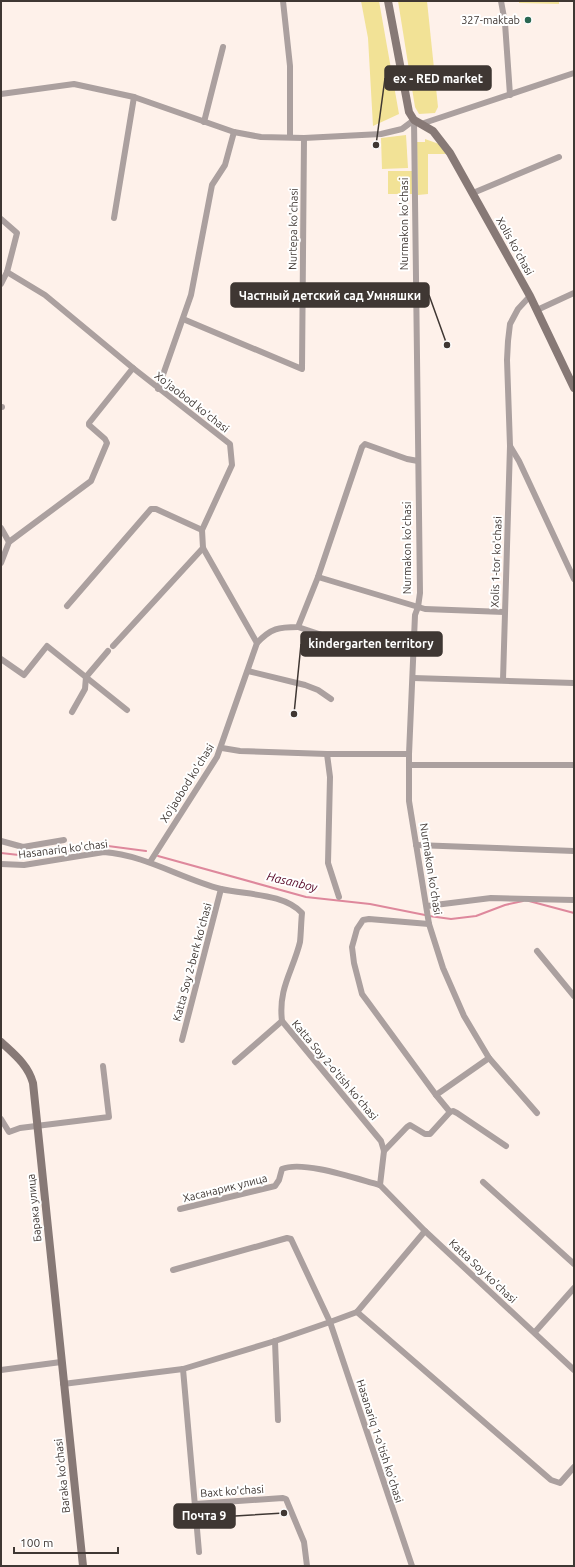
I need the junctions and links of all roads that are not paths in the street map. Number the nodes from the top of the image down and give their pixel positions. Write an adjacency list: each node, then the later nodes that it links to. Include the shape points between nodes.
1 (283, 1): 12 (street, via 290,66)
2 (388, 1): 10 (main road, Nurmakon ko'chasi, via 408,109)
3 (501, 1): 7 (street)
4 (223, 47): 9 (street)
5 (574, 74): 7 (street)
6 (1, 94): 8 (street, via 74,84)
7 (510, 95): 10 (street)
8 (134, 97): 9 (street); 16 (street)
9 (204, 122): 11 (street)
10 (418, 122): 13 (street, via 381,134); 15 (main road, Xolis ko'chasi, via 433,131 441,140); 27 (street, Nurmakon ko'chasi)
11 (234, 132): 12 (street, via 261,137); 22 (street, via 225,165 212,185 191,295)
12 (290, 137): 13 (street)
13 (304, 138): 22 (street, Nurtepa ko'chasi, via 302,369)
14 (559, 156): 15 (street)
15 (473, 193): 20 (main road, Xolis ko'chasi)
16 (114, 218)
17 (1, 219): 18 (street, Xo'jaobod ko'chasi, via 17,233)
18 (3, 278): 23 (street, Xo'jaobod ko'chasi, via 45,294)
19 (574, 293): 21 (street)
20 (530, 296): 21 (main road, Xolis ko'chasi); 26 (street, Xolis 1-tor ko'chasi, via 518,309 510,324 507,360)
21 (537, 310): 24 (main road, Xolis ko'chasi)
22 (183, 319): 25 (street)
23 (132, 368): 25 (street, Xo'jaobod ko'chasi); 30 (street, via 89,423 107,443 91,481)
24 (574, 388)
25 (158, 389): 29 (street, Xo'jaobod ko'chasi, via 230,444 232,465)
26 (510, 446): 34 (street, Xolis 1-tor ko'chasi); 37 (street, Xolis 1-tor ko'chasi)
27 (418, 462): 33 (street, via 365,444 362,447); 36 (street, Nurmakon ko'chasi)
28 (1, 528): 30 (street)
29 (202, 530): 31 (street, Xo'jaobod ko'chasi); 35 (street, via 152,509)
30 (9, 542): 32 (street)
31 (203, 548): 39 (street, Xo'jaobod ko'chasi); 40 (street)
32 (1, 563)
33 (318, 577): 36 (street); 38 (street)
34 (574, 579)
35 (67, 606)
36 (418, 607): 37 (street); 46 (street, Nurmakon ko'chasi, via 415,616)
37 (504, 612): 47 (street, Xolis 1-tor ko'chasi)
38 (298, 627): 39 (street, via 276,628 265,634); 41 (street)
39 (257, 643): 44 (street, Xo'jaobod ko'chasi)
40 (113, 646)
41 (366, 650)
42 (108, 651): 45 (street)
43 (1, 659): 45 (street, via 24,675 47,646)
44 (248, 671): 49 (street, via 305,685); 52 (street, Xo'jaobod ko'chasi)
45 (86, 677): 50 (street); 51 (street, via 85,689)
46 (413, 678): 47 (street); 54 (street, Nurmakon ko'chasi)
47 (502, 680): 48 (street)
48 (574, 683)
49 (331, 699)
50 (127, 710)
51 (72, 712)
52 (222, 748): 53 (street); 61 (street, Xo'jaobod ko'chasi)
53 (327, 754): 54 (street); 64 (street, via 330,777 328,863)
54 (409, 754): 55 (street, Nurmakon ko'chasi)
55 (409, 765): 56 (street); 59 (street, Nurmakon ko'chasi, via 409,801)
56 (574, 765)
57 (1, 840): 58 (street, Hasanariq ko'chasi, via 23,847)
58 (64, 840)
59 (416, 845): 60 (street); 66 (street, Nurmakon ko'chasi)
60 (574, 851)
61 (150, 862): 62 (street, Hasanariq ko'chasi, via 104,852 24,865); 63 (street, Katta Soy 2-o'tish ko'chasi, via 186,878)
62 (1, 864)
63 (221, 889): 70 (street, Katta Soy 2-o'tish ko'chasi, via 284,901 296,907 302,914 300,942 283,988 280,1007); 71 (street, Katta Soy 2-berk ko'chasi)
64 (339, 897)
65 (574, 900): 66 (street, via 491,898)
66 (427, 906): 67 (street, Nurmakon ko'chasi)
67 (429, 924): 73 (street, Nurmakon ko'chasi, via 446,975 464,1016); 76 (street, via 363,920 356,929 352,947 362,994)
68 (536, 951): 69 (street)
69 (574, 996)
70 (282, 1021): 74 (street); 82 (street, Katta Soy 2-o'tish ko'chasi, via 381,1141)
71 (182, 1040)
72 (1, 1042): 80 (main road, Барака улица, via 30,1072)
73 (489, 1058): 76 (street); 78 (street, Nurmakon ko'chasi)
74 (235, 1062)
75 (103, 1066): 80 (street, via 109,1117)
76 (436, 1095): 77 (street)
77 (450, 1112): 81 (street, via 457,1113); 82 (street, via 430,1134 420,1132 410,1125)
78 (537, 1113)
79 (1, 1119): 80 (street, via 9,1132)
80 (37, 1126): 94 (main road, Барака улица)
81 (506, 1146)
82 (384, 1151): 84 (street)
83 (483, 1182): 87 (street)
84 (380, 1185): 85 (street, Хасанарик улица, via 306,1166 287,1167 282,1169 275,1186); 86 (street, Katta Soy ko'chasi)
85 (180, 1209)
86 (425, 1231): 90 (street); 92 (street, Katta Soy ko'chasi)
87 (574, 1264)
88 (173, 1270): 91 (street, via 290,1238)
89 (574, 1288): 92 (street)
90 (357, 1312): 91 (street); 100 (street, via 552,1480 560,1484)
91 (330, 1322): 93 (street); 105 (street, Hasanariq 1-o'tish ko'chasi)
92 (535, 1332): 97 (street, Katta Soy ko'chasi)
93 (275, 1341): 95 (street); 99 (street)
94 (61, 1362): 96 (street); 98 (main road, Барака улица)
95 (183, 1369): 98 (street); 101 (street, Baxt ko'chasi)
96 (1, 1370)
97 (574, 1370)
98 (63, 1384): 103 (main road, Baraka ko'chasi)
99 (278, 1420)
100 (574, 1467)
101 (195, 1504): 102 (street); 104 (street, Baxt ko'chasi, via 286,1499 304,1542)
102 (199, 1552)
103 (83, 1566)
104 (307, 1566)
105 (412, 1566)

